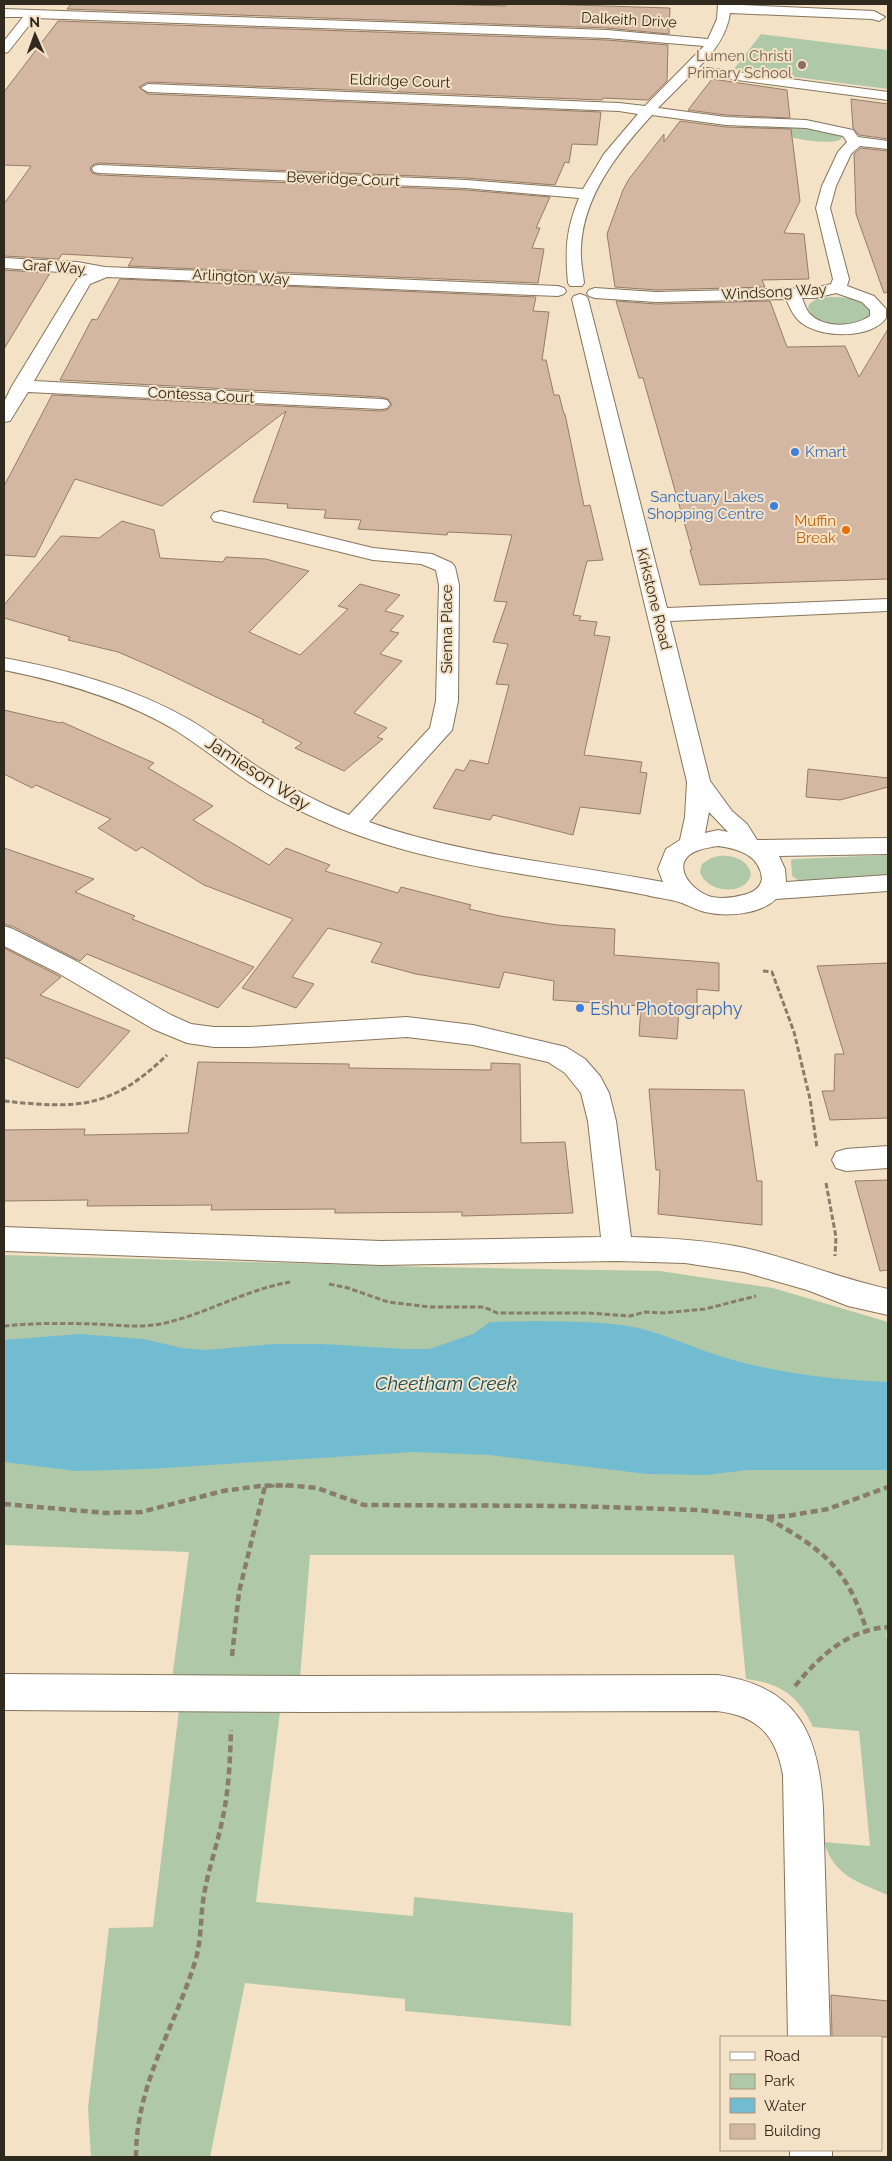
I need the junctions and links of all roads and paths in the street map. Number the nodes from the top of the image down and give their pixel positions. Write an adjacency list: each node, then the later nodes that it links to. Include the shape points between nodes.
1 (54, 4): 5 (street)
2 (724, 6): 6 (street); 7 (street, Kirkstone Road, via 721,27)
3 (4, 13): 4 (street, Dalkeith Drive)
4 (32, 14): 5 (street, Dalkeith Drive); 8 (street)
5 (46, 14): 7 (street, Dalkeith Drive, via 616,35)
6 (879, 17)
7 (713, 43): 9 (street, Kirkstone Road)
8 (4, 50)
9 (690, 70): 11 (street); 12 (street, Kirkstone Road)
10 (148, 88): 12 (street, Eldridge Court)
11 (888, 96)
12 (650, 110): 13 (street); 19 (street, Kirkstone Road, via 612,151)
13 (726, 121): 14 (street); 16 (street, via 825,127 848,133)
14 (792, 138)
15 (830, 142): 16 (street)
16 (852, 144): 17 (street); 22 (street, Windsong Way, via 829,186 823,208 841,279)
17 (888, 145)
18 (98, 169): 19 (street, Beveridge Court, via 466,184)
19 (586, 194): 23 (street, Kirkstone Road, via 572,263)
20 (4, 263): 21 (street, Graf Way, via 77,266)
21 (105, 272): 23 (street, Arlington Way, via 558,291 568,298); 25 (street, Arlington Way, via 84,281)
22 (837, 288): 24 (street, Windsong Way); 24 (street, via 868,299 878,309 874,323 854,329 811,322 801,314)
23 (584, 291): 24 (street, Windsong Way, via 656,297); 30 (street, Kirkstone Road)
24 (792, 293)
25 (21, 386): 26 (street, Contessa Court); 27 (street, Arlington Way)
26 (381, 405)
27 (4, 417)
28 (220, 519): 33 (street, Sienna Place, via 373,554 425,558 445,567 449,585 448,692 441,730)
29 (888, 605): 30 (street)
30 (658, 615): 32 (street, Kirkstone Road)
31 (4, 664): 33 (street, Jamieson Way, via 77,681 140,704 203,738 275,788)
32 (699, 782): 34 (street, Kirkstone Road, via 697,817); 36 (street, Kirkstone Road, via 724,816 740,829)
33 (352, 826): 38 (street, Jamieson Way, via 448,855)
34 (691, 843): 36 (street, Jamieson Way, via 718,838); 37 (street, Jamieson Way)
35 (888, 846): 36 (street, Jamieson Way)
36 (751, 847): 40 (street, via 767,858 773,869 774,881)
37 (672, 859): 38 (street, Jamieson Way, via 627,870); 41 (street, Jamieson Way, via 671,877)
38 (577, 874): 41 (street, Jamieson Way)
39 (888, 883): 40 (street, Jamieson Way)
40 (768, 892): 41 (street, Jamieson Way, via 759,900 730,907 698,902)
41 (685, 894)
42 (4, 935): 44 (street)
43 (763, 971): 47 (path, via 772,972 790,1017 810,1099 815,1140)
44 (187, 1033): 45 (path, via 150,1072 111,1097 65,1106); 49 (street, via 249,1037 407,1027 473,1035 556,1054 575,1066 595,1093 602,1121)
45 (4, 1101)
46 (888, 1157): 47 (street)
47 (830, 1164): 52 (path, via 836,1248)
48 (4, 1240): 49 (street, via 381,1253)
49 (617, 1249): 52 (street, via 715,1255)
50 (299, 1282): 55 (path, via 275,1284 187,1316 140,1327 84,1324)
51 (322, 1283): 53 (path, via 388,1302 484,1308 497,1313 630,1316 644,1312 705,1309)
52 (824, 1283): 54 (street)
53 (760, 1296)
54 (888, 1302)
55 (4, 1326)
56 (265, 1486): 58 (path, via 236,1488 161,1508 121,1514); 59 (path, via 311,1487 354,1504 698,1510); 63 (path, via 233,1625)
57 (888, 1487): 59 (path, via 828,1509)
58 (4, 1504)
59 (765, 1517): 61 (path, via 807,1542 836,1567 848,1583)
60 (888, 1627): 61 (path)
61 (866, 1629): 64 (path, via 816,1661)
62 (4, 1692): 63 (street)
63 (232, 1694): 64 (street, via 717,1693 751,1700); 66 (path, via 230,1772 204,1896 196,1959 141,2108)
64 (772, 1714): 65 (street, via 795,1747 802,1786)
65 (809, 2036)
66 (136, 2157)

